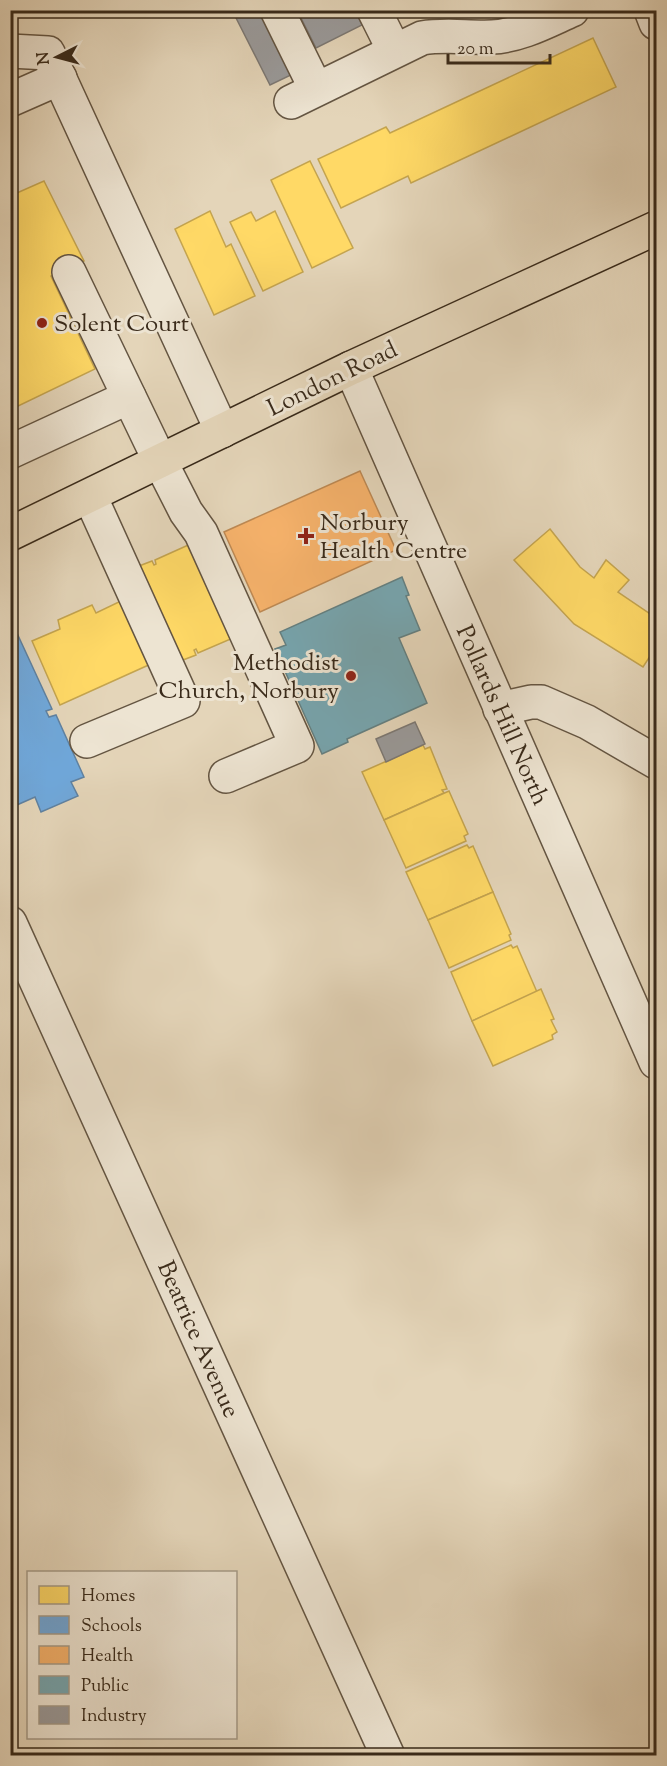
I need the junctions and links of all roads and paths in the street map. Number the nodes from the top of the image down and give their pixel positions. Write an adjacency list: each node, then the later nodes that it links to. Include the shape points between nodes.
1 (277, 10): 7 (street, via 304,96)
2 (374, 10): 7 (street)
3 (572, 10): 7 (street, via 511,34 422,38)
4 (651, 10): 5 (street)
5 (657, 23)
6 (10, 51): 8 (street, via 48,52)
7 (394, 51)
8 (60, 78): 9 (street); 14 (street)
9 (10, 100)
10 (657, 228): 12 (highway, London Road)
11 (69, 272): 13 (street)
12 (351, 368): 14 (highway, London Road); 19 (street, Pollards Hill North)
13 (129, 397): 15 (street); 16 (street)
14 (222, 431): 16 (highway, London Road)
15 (10, 452)
16 (160, 461): 17 (highway, London Road); 22 (street, via 201,533 297,746)
17 (90, 496): 18 (highway, London Road); 20 (street, via 183,701)
18 (10, 534)
19 (500, 709): 21 (street, via 541,702 587,722); 24 (street, Pollards Hill North)
20 (87, 741)
21 (657, 762)
22 (226, 776)
23 (10, 923): 25 (street, Beatrice Avenue)
24 (657, 1062)
25 (388, 1755)

